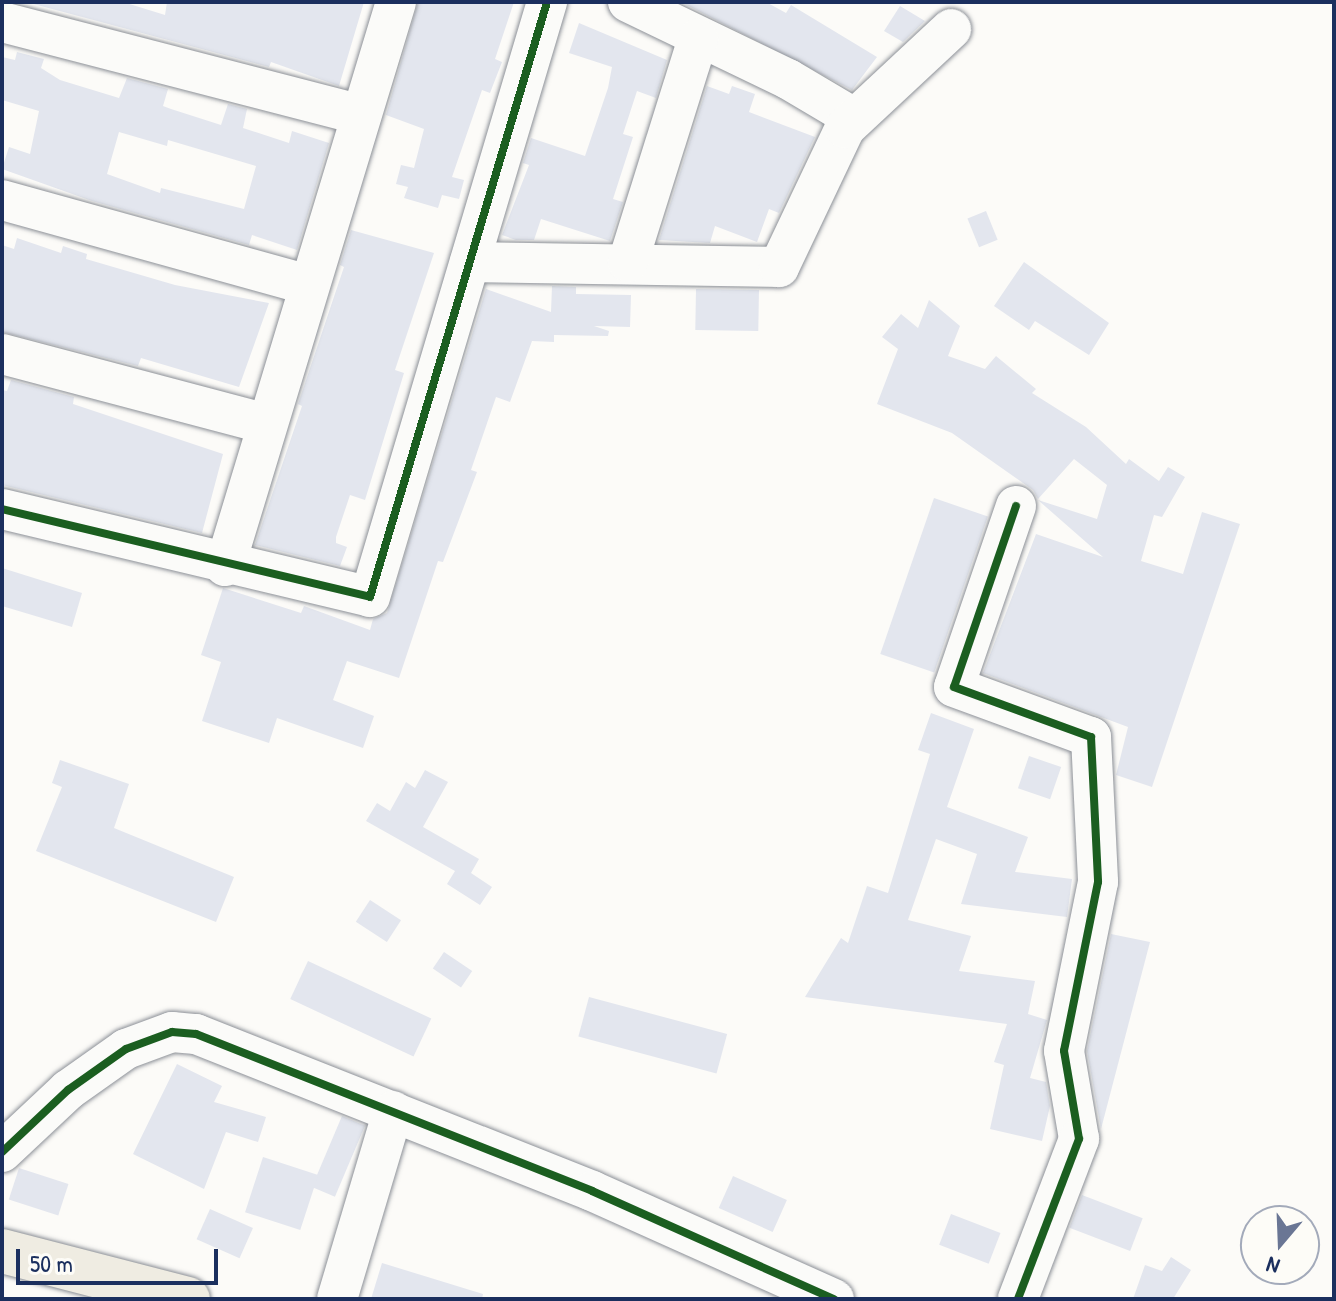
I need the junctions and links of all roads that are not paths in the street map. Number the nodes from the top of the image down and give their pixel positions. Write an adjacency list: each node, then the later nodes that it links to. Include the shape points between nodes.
1 (396, 2): 7 (street)
2 (547, 2): 10 (street)
3 (628, 2): 6 (street)
4 (2, 22): 7 (street)
5 (951, 29): 8 (street)
6 (698, 39): 8 (street, via 788,79); 11 (street)
7 (361, 115): 12 (street)
8 (854, 118): 11 (street, via 779,267)
9 (2, 200): 12 (street)
10 (470, 262): 11 (street); 17 (street, via 370,597)
11 (628, 262)
12 (308, 285): 14 (street)
13 (2, 354): 14 (street)
14 (267, 424): 17 (street)
15 (1016, 506): 24 (street, via 954,687 1091,737 1098,882 1064,1051 1079,1139)
16 (2, 509): 17 (street)
17 (225, 566)
18 (393, 1111): 19 (street, via 196,1034 172,1032 126,1049 68,1090); 22 (street); 23 (street, via 592,1191)
19 (2, 1152)
20 (2, 1251): 21 (main road)
21 (188, 1299)
22 (337, 1299)
23 (834, 1299)
24 (1018, 1299)

